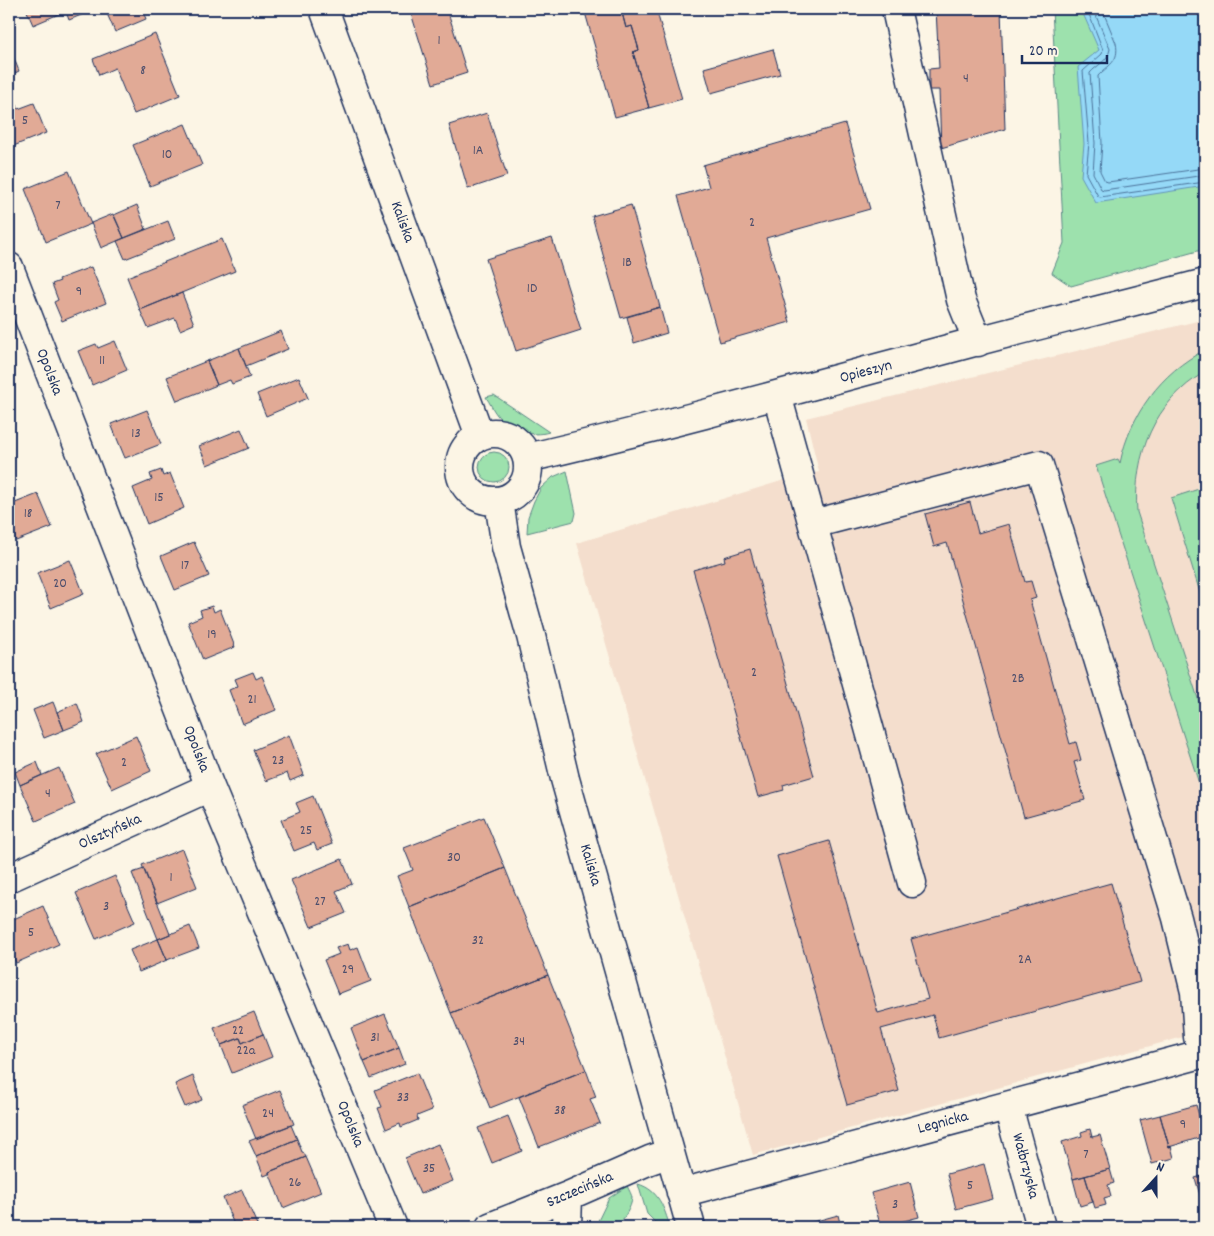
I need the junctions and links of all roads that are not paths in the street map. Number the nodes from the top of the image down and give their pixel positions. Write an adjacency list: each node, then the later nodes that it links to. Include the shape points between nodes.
1 (324, 9): 7 (street, Kaliska)
2 (896, 9): 5 (street, via 960,300)
3 (9, 267): 11 (street, Opolska)
4 (1205, 283): 5 (street, Opieszyn)
5 (978, 342): 6 (street, Opieszyn)
6 (777, 395): 8 (street, Opieszyn); 10 (street)
7 (480, 436): 8 (street, via 507,435 523,449); 9 (street, via 462,455 461,476 473,494 482,499)
8 (527, 458): 9 (street, via 526,479 521,488 513,496)
9 (499, 500): 16 (street, Kaliska, via 506,546 566,779)
10 (813, 524): 13 (street); 14 (street, via 1039,465 1176,918 1194,992)
11 (210, 787): 12 (street, Olsztyńska); 19 (street, Opolska)
12 (9, 878)
13 (912, 883)
14 (1202, 1045): 15 (street, Legnicka)
15 (1008, 1106): 17 (street, Legnicka); 23 (street, Wałbrzyska)
16 (670, 1153): 17 (street, Kaliska); 18 (street, Szczecińska)
17 (681, 1193): 22 (street, Kaliska)
18 (568, 1196): 20 (street, Szczecińska); 21 (street)
19 (393, 1227)
20 (490, 1227)
21 (567, 1227)
22 (691, 1227)
23 (1041, 1227)

